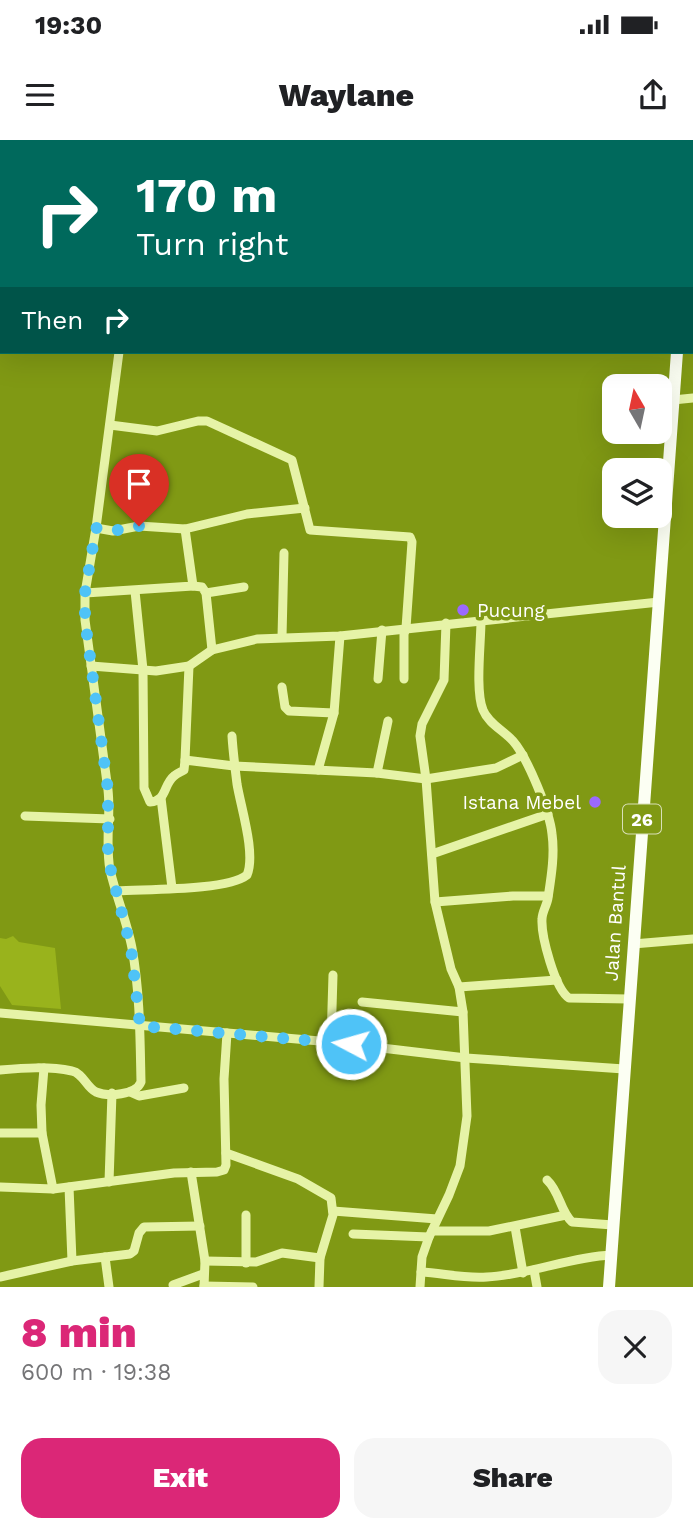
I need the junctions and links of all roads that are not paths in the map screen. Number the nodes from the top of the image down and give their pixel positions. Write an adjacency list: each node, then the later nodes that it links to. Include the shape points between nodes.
1 (119, 354): 5 (street)
2 (677, 354): 4 (main road, Jalan Bantul / 26)
3 (693, 398): 4 (street)
4 (673, 401): 15 (main road, Jalan Bantul / 26)
5 (110, 425): 6 (street, via 157,431 204,420 229,430 292,460); 7 (street)
6 (305, 508): 8 (street, via 247,514); 18 (street, via 313,532 410,537)
7 (96, 528): 8 (street); 13 (street)
8 (185, 528): 10 (street)
9 (284, 553): 21 (street)
10 (194, 586): 12 (street); 14 (street)
11 (244, 587): 14 (street)
12 (135, 591): 13 (street); 25 (street)
13 (85, 593): 23 (street)
14 (206, 593): 22 (street)
15 (659, 602): 16 (street); 48 (main road, Jalan Bantul / 26)
16 (481, 620): 17 (street); 32 (street, via 482,707)
17 (446, 623): 18 (street); 37 (street, via 444,680 420,730)
18 (406, 628): 19 (street); 27 (street)
19 (382, 630): 20 (street); 26 (street)
20 (340, 636): 21 (street); 29 (street)
21 (282, 637): 22 (street)
22 (212, 650): 24 (street)
23 (91, 666): 25 (street); 41 (street)
24 (189, 666): 25 (street); 33 (street)
25 (143, 670): 38 (street, via 146,796 150,802)
26 (378, 679)
27 (404, 679)
28 (282, 687): 29 (street, via 289,711)
29 (334, 713): 35 (street)
30 (388, 721): 36 (street)
31 (232, 736): 34 (street)
32 (523, 755): 37 (street, via 496,768); 39 (street)
33 (185, 760): 34 (street); 38 (street, via 184,770 174,775)
34 (234, 766): 35 (street); 43 (street, via 249,850 247,875 238,881)
35 (318, 770): 36 (street)
36 (377, 773): 37 (street)
37 (426, 779): 42 (street)
38 (161, 798): 43 (street)
39 (548, 814): 42 (street); 45 (street, via 553,852)
40 (25, 816): 41 (street)
41 (110, 819): 44 (street, via 108,853)
42 (432, 854): 46 (street)
43 (172, 888): 44 (street)
44 (117, 891): 56 (street, via 131,948)
45 (548, 896): 46 (street); 50 (street, via 542,919)
46 (435, 902): 51 (street, via 451,970)
47 (693, 939): 48 (street)
48 (633, 944): 52 (main road, Jalan Bantul / 26)
49 (333, 975): 58 (street)
50 (557, 980): 51 (street); 52 (street, via 569,998)
51 (460, 987): 54 (street)
52 (629, 999): 61 (main road, Jalan Bantul / 26)
53 (362, 1002): 54 (street)
54 (463, 1012): 59 (street)
55 (0, 1013): 56 (street)
56 (140, 1026): 57 (street); 64 (street, via 141,1082)
57 (227, 1033): 58 (street); 68 (street)
58 (331, 1042): 59 (street)
59 (466, 1058): 61 (street); 78 (street, via 467,1116 460,1166)
60 (44, 1068): 62 (street); 65 (street, via 74,1071 96,1091); 67 (street)
61 (620, 1068): 79 (main road, Jalan Bantul / 26)
62 (0, 1070)
63 (184, 1088): 64 (street, via 139,1096)
64 (130, 1092): 65 (street)
65 (112, 1093): 71 (street)
66 (0, 1133): 67 (street)
67 (43, 1133): 74 (street)
68 (226, 1153): 69 (street, via 226,1168 221,1172); 75 (street, via 328,1195)
69 (191, 1172): 71 (street); 80 (street)
70 (547, 1180): 77 (street, via 558,1192)
71 (109, 1182): 73 (street)
72 (0, 1187): 74 (street)
73 (69, 1187): 74 (street); 87 (street)
74 (52, 1189)
75 (333, 1211): 78 (street); 86 (street)
76 (246, 1215): 89 (street)
77 (566, 1215): 79 (street, via 572,1222); 81 (street)
78 (437, 1219): 83 (street)
79 (613, 1225): 84 (main road, Jalan Bantul / 26)
80 (200, 1226): 85 (street, via 144,1227 134,1251); 88 (street)
81 (515, 1227): 83 (street); 92 (street)
82 (353, 1234): 83 (street)
83 (430, 1234): 91 (street)
84 (611, 1255): 90 (street, via 577,1258); 103 (main road, Jalan Bantul / 26)
85 (105, 1257): 87 (street); 98 (street)
86 (320, 1258): 89 (street, via 282,1253); 100 (street)
87 (72, 1261): 94 (street)
88 (205, 1261): 89 (street); 93 (street)
89 (246, 1264)
90 (534, 1270): 92 (street); 102 (street)
91 (421, 1272): 95 (street); 101 (street)
92 (523, 1273): 95 (street)
93 (204, 1274): 96 (street); 97 (street)
94 (0, 1277)
95 (486, 1282)
96 (173, 1285)
97 (204, 1286): 99 (street)
98 (109, 1287)
99 (253, 1287)
100 (319, 1287)
101 (420, 1287)
102 (537, 1287)
103 (609, 1287)

